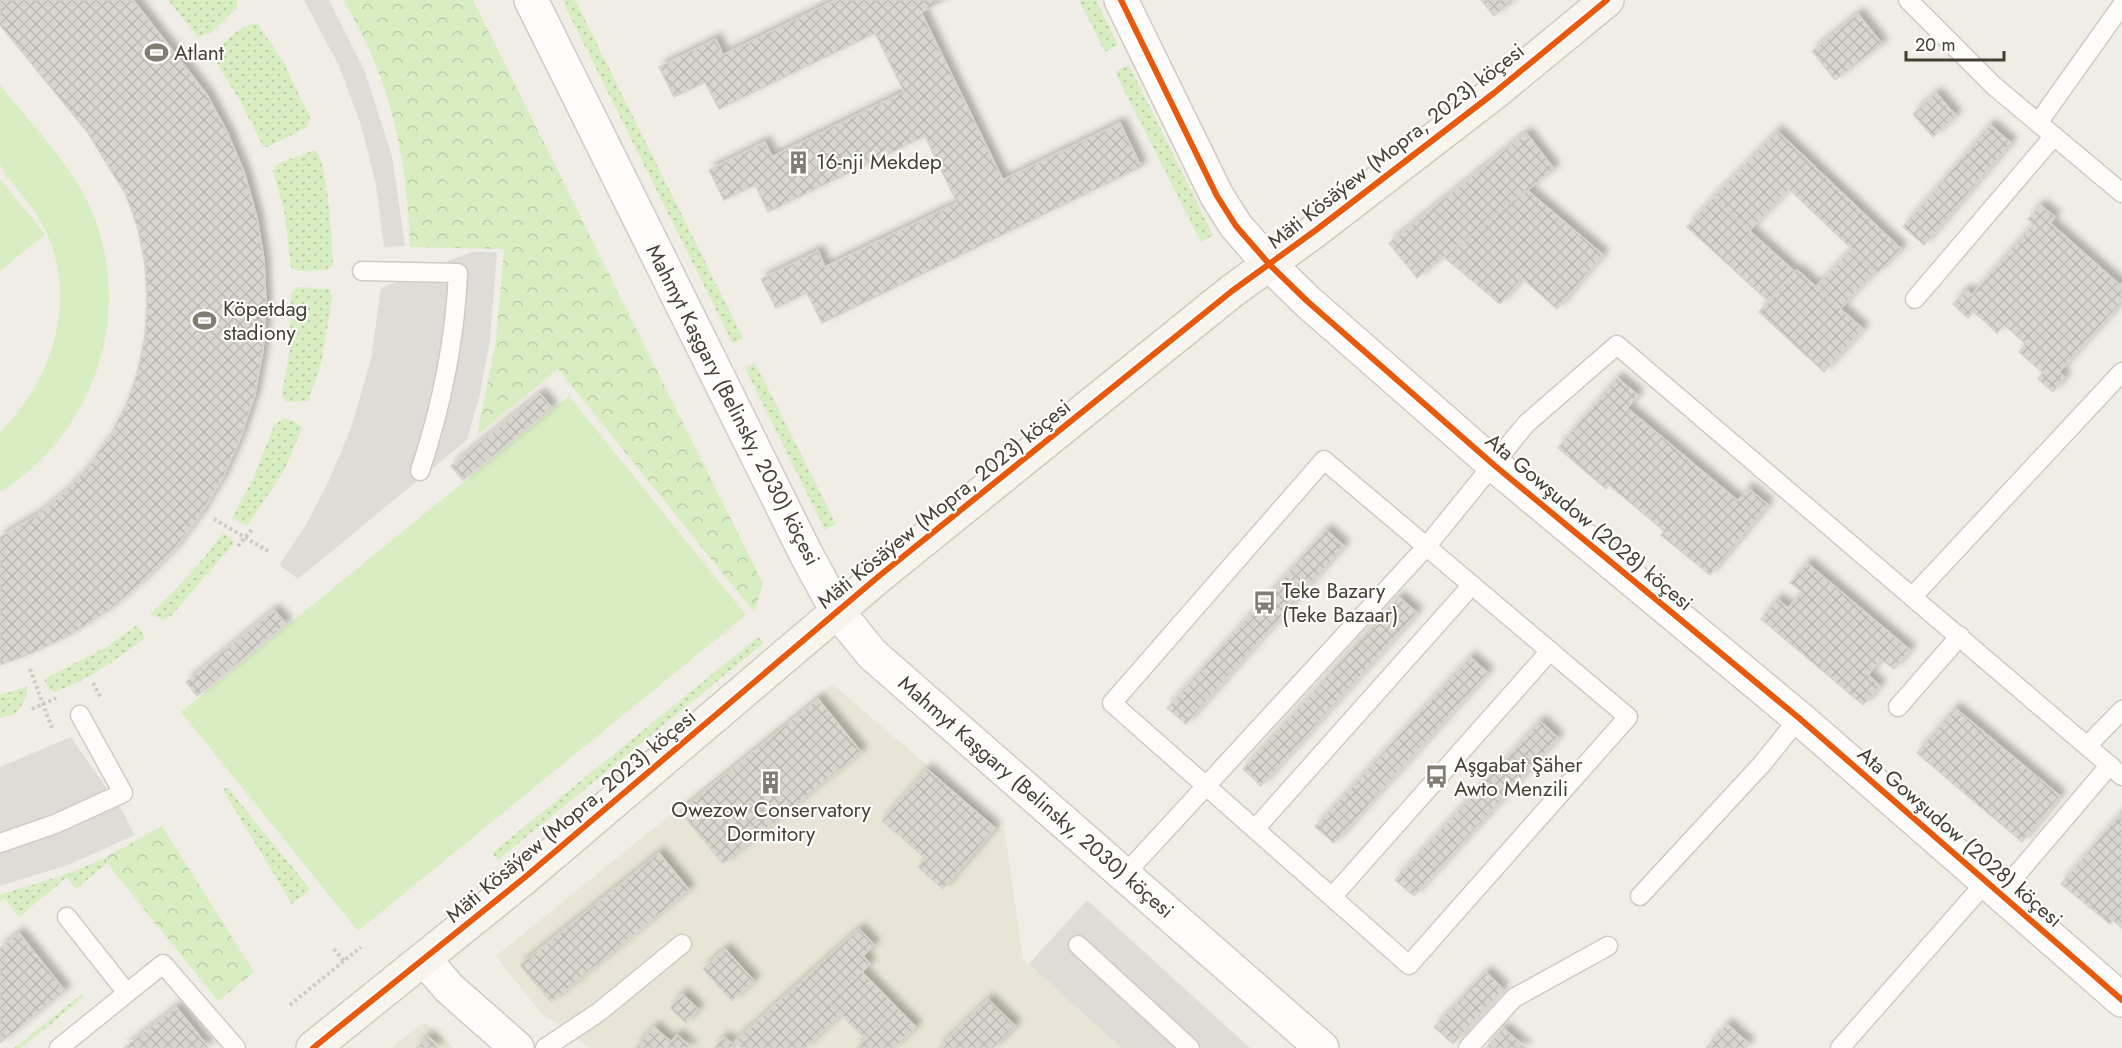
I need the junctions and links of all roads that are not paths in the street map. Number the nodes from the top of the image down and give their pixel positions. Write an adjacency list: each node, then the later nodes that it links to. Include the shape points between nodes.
1 (531, 0): 18 (street, Mahmyt Kaşgary (Belinsky, 2030) köçesi)
2 (1607, 0): 9 (street, Mäti Kösäýew (Mopra, 2023) köçesi, via 1494,93)
3 (1912, 2): 6 (lane, via 1994,86)
4 (1129, 3): 9 (street, Ata Gowşudow (2028) köçesi, via 1217,196 1236,226)
5 (2122, 5): 6 (lane)
6 (2038, 123): 7 (lane)
7 (2054, 136): 8 (lane); 11 (lane)
8 (2122, 193)
9 (1270, 265): 13 (street, Ata Gowşudow (2028) köçesi); 18 (street, Mäti Kösäýew (Mopra, 2023) köçesi, via 1232,291)
10 (362, 271): 14 (lane, via 458,273 453,345 445,388)
11 (1915, 299)
12 (2122, 372): 17 (lane)
13 (1494, 465): 15 (lane); 17 (lane, via 1526,424 1617,345); 24 (street, Ata Gowşudow (2028) köçesi)
14 (420, 471)
15 (1426, 547): 16 (lane); 27 (lane); 27 (lane, via 1324,460 1112,703)
16 (1472, 585): 20 (lane); 28 (lane)
17 (1912, 596): 19 (lane)
18 (837, 611): 30 (street, Mahmyt Kaşgary (Belinsky, 2030) köçesi, via 872,654); 38 (street, Mäti Kösäýew (Mopra, 2023) köçesi)
19 (1960, 636): 21 (lane); 25 (lane)
20 (1551, 651): 33 (lane); 33 (lane, via 1628,717 1409,965)
21 (1898, 707)
22 (2122, 710): 25 (lane)
23 (80, 715): 29 (lane, via 123,793 55,824)
24 (1798, 718): 31 (street, Ata Gowşudow (2028) köçesi); 32 (lane, via 1762,764)
25 (2087, 746): 26 (lane)
26 (2116, 770): 31 (lane)
27 (1205, 785): 28 (lane); 30 (lane)
28 (1255, 829): 33 (lane)
29 (0, 843)
30 (1125, 874): 41 (street, Mahmyt Kaşgary (Belinsky, 2030) köçesi)
31 (1993, 888): 40 (street, Ata Gowşudow (2028) köçesi); 49 (lane)
32 (1640, 896)
33 (1332, 897)
34 (68, 917): 39 (lane)
35 (682, 944): 46 (lane, via 599,1012)
36 (1078, 945): 47 (lane)
37 (1608, 946): 48 (lane, via 1514,998)
38 (425, 960): 44 (street, Mäti Kösäýew (Mopra, 2023) köçesi); 45 (street, via 449,988)
39 (127, 993): 42 (lane); 43 (lane, via 163,964)
40 (2122, 1000)
41 (1319, 1047)
42 (59, 1048)
43 (236, 1048)
44 (313, 1048)
45 (517, 1048)
46 (545, 1048)
47 (1190, 1048)
48 (1468, 1048)
49 (1840, 1048)

